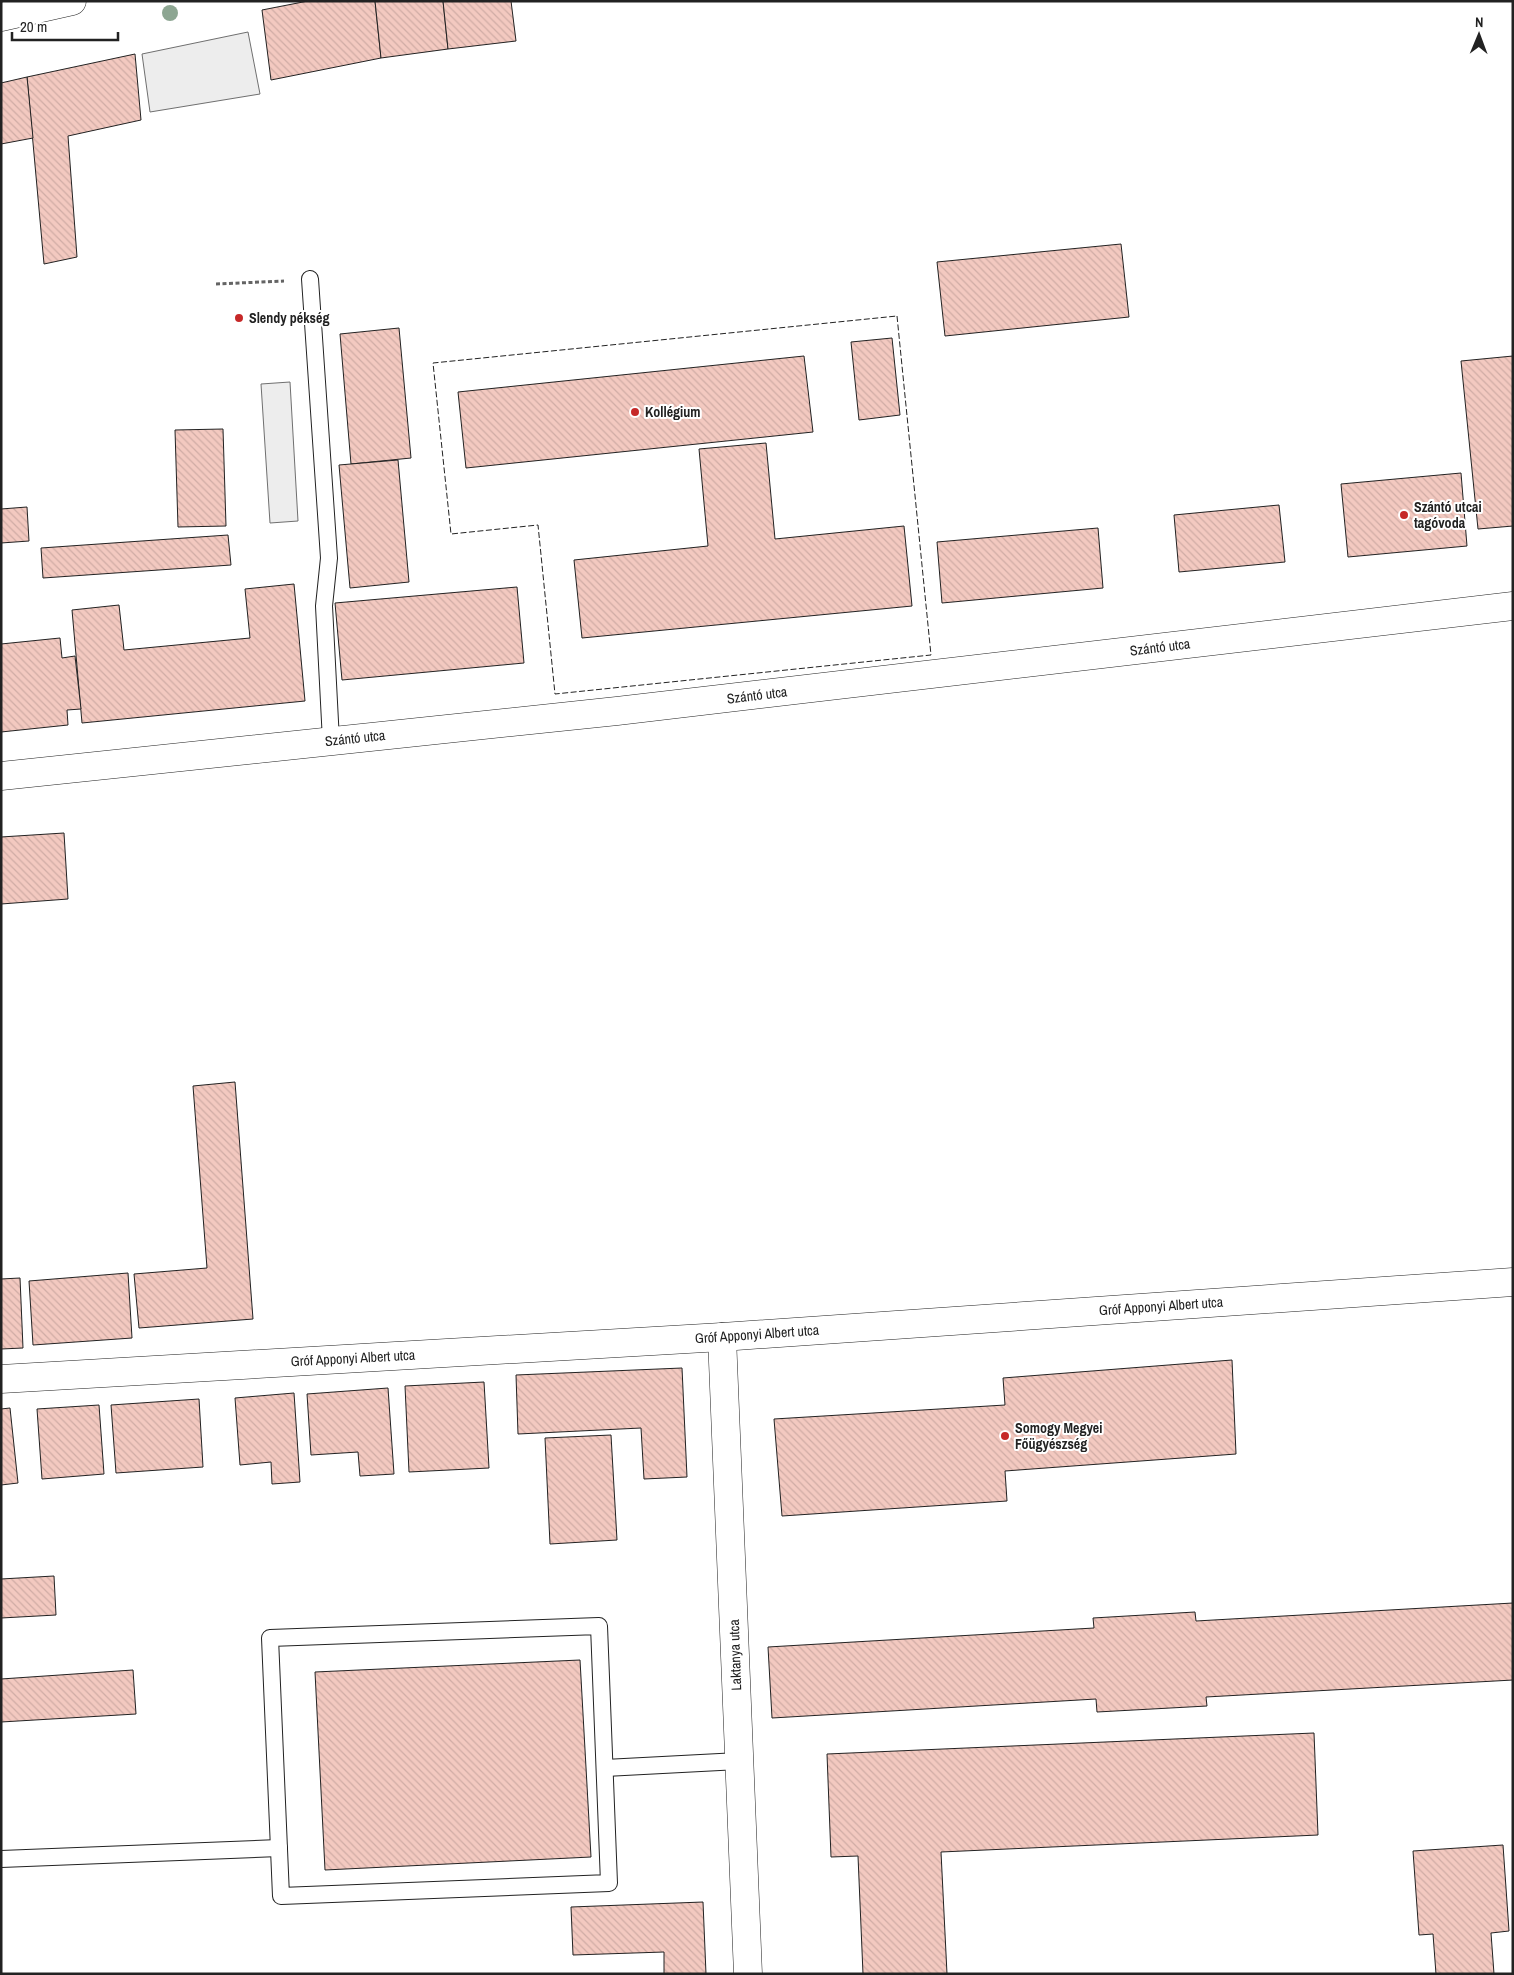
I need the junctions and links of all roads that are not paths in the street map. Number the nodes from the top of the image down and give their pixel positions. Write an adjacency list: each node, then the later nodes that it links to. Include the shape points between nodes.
1 (72, 1): 2 (street)
2 (1, 17)
3 (310, 279): 5 (lane, via 329,558 324,606)
4 (1513, 606): 5 (street, Szántó utca, via 616,711)
5 (331, 741): 6 (street, Szántó utca)
6 (1, 776)
7 (1513, 1282): 8 (street, Gróf Apponyi Albert utca)
8 (722, 1337): 9 (street, Gróf Apponyi Albert utca); 10 (street, Laktanya utca)
9 (1, 1379)
10 (739, 1761): 11 (lane); 14 (street, Laktanya utca)
11 (605, 1768): 12 (lane, via 609,1883 281,1896); 12 (lane, via 599,1626 270,1638)
12 (279, 1848): 13 (lane)
13 (1, 1859)
14 (748, 1974)

